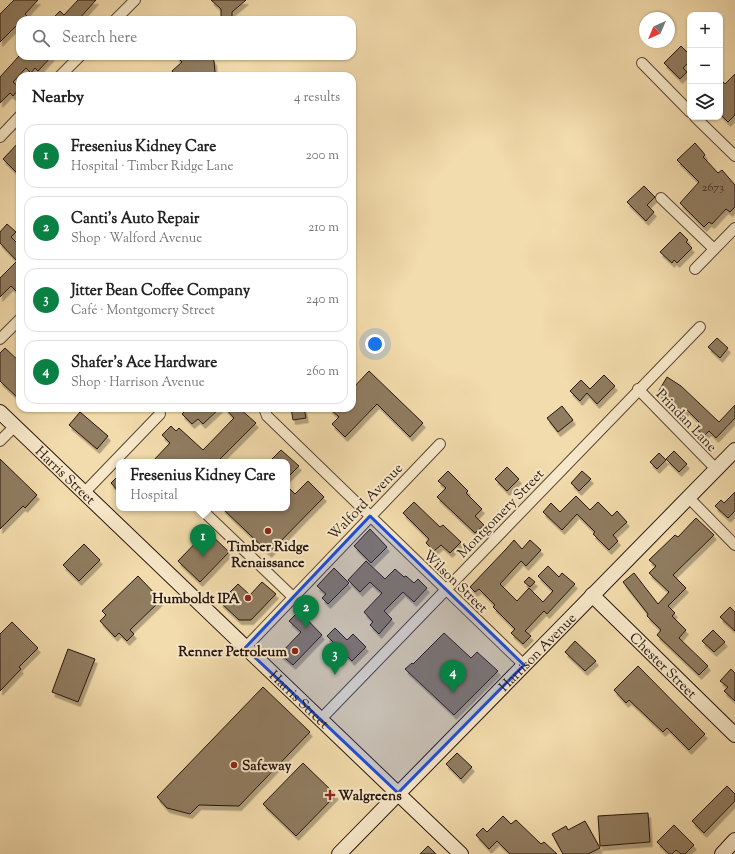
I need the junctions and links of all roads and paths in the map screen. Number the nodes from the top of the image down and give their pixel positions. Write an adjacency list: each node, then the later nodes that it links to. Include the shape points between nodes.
1 (135, 0): 2 (street)
2 (120, 16)
3 (76, 60): 5 (street)
4 (642, 63): 6 (street)
5 (64, 72)
6 (687, 109)
7 (16, 120): 9 (street)
8 (698, 120): 10 (street)
9 (0, 137)
10 (735, 156)
11 (661, 198): 13 (street)
12 (735, 228): 13 (street)
13 (714, 249): 14 (street)
14 (695, 270)
15 (16, 323): 17 (street)
16 (700, 327): 18 (street, Montgomery Street)
17 (0, 339)
18 (638, 389): 28 (street, Prindan Lane); 34 (street, Montgomery Street)
19 (0, 412): 22 (main road, Harris Street)
20 (266, 412): 32 (street, Wilson Street)
21 (160, 414): 26 (street)
22 (15, 426): 23 (street); 29 (main road, Harris Street)
23 (0, 441)
24 (440, 444): 32 (street, Walford Avenue)
25 (735, 450): 28 (main road, Harrison Avenue)
26 (117, 459)
27 (116, 460): 29 (street)
28 (717, 470): 30 (main road, Harrison Avenue)
29 (84, 493): 37 (main road, Harris Street)
30 (688, 497): 33 (street); 35 (main road, Harrison Avenue)
31 (203, 511): 36 (street)
32 (370, 516): 34 (street, Wilson Street); 36 (street, Walford Avenue)
33 (735, 545)
34 (445, 590): 38 (street, Wilson Street); 39 (street, Montgomery Street)
35 (592, 595): 38 (main road, Harrison Avenue); 40 (main road, Chester Street)
36 (293, 597): 37 (street, Walford Avenue)
37 (245, 648): 39 (main road, Harris Street)
38 (524, 665): 41 (main road, Harrison Avenue)
39 (320, 720): 41 (main road, Harris Street)
40 (735, 735)
41 (398, 793): 43 (main road, Harrison Avenue); 44 (main road, Harris Street)
42 (735, 840): 45 (main road)
43 (339, 854)
44 (461, 854)
45 (722, 854)

